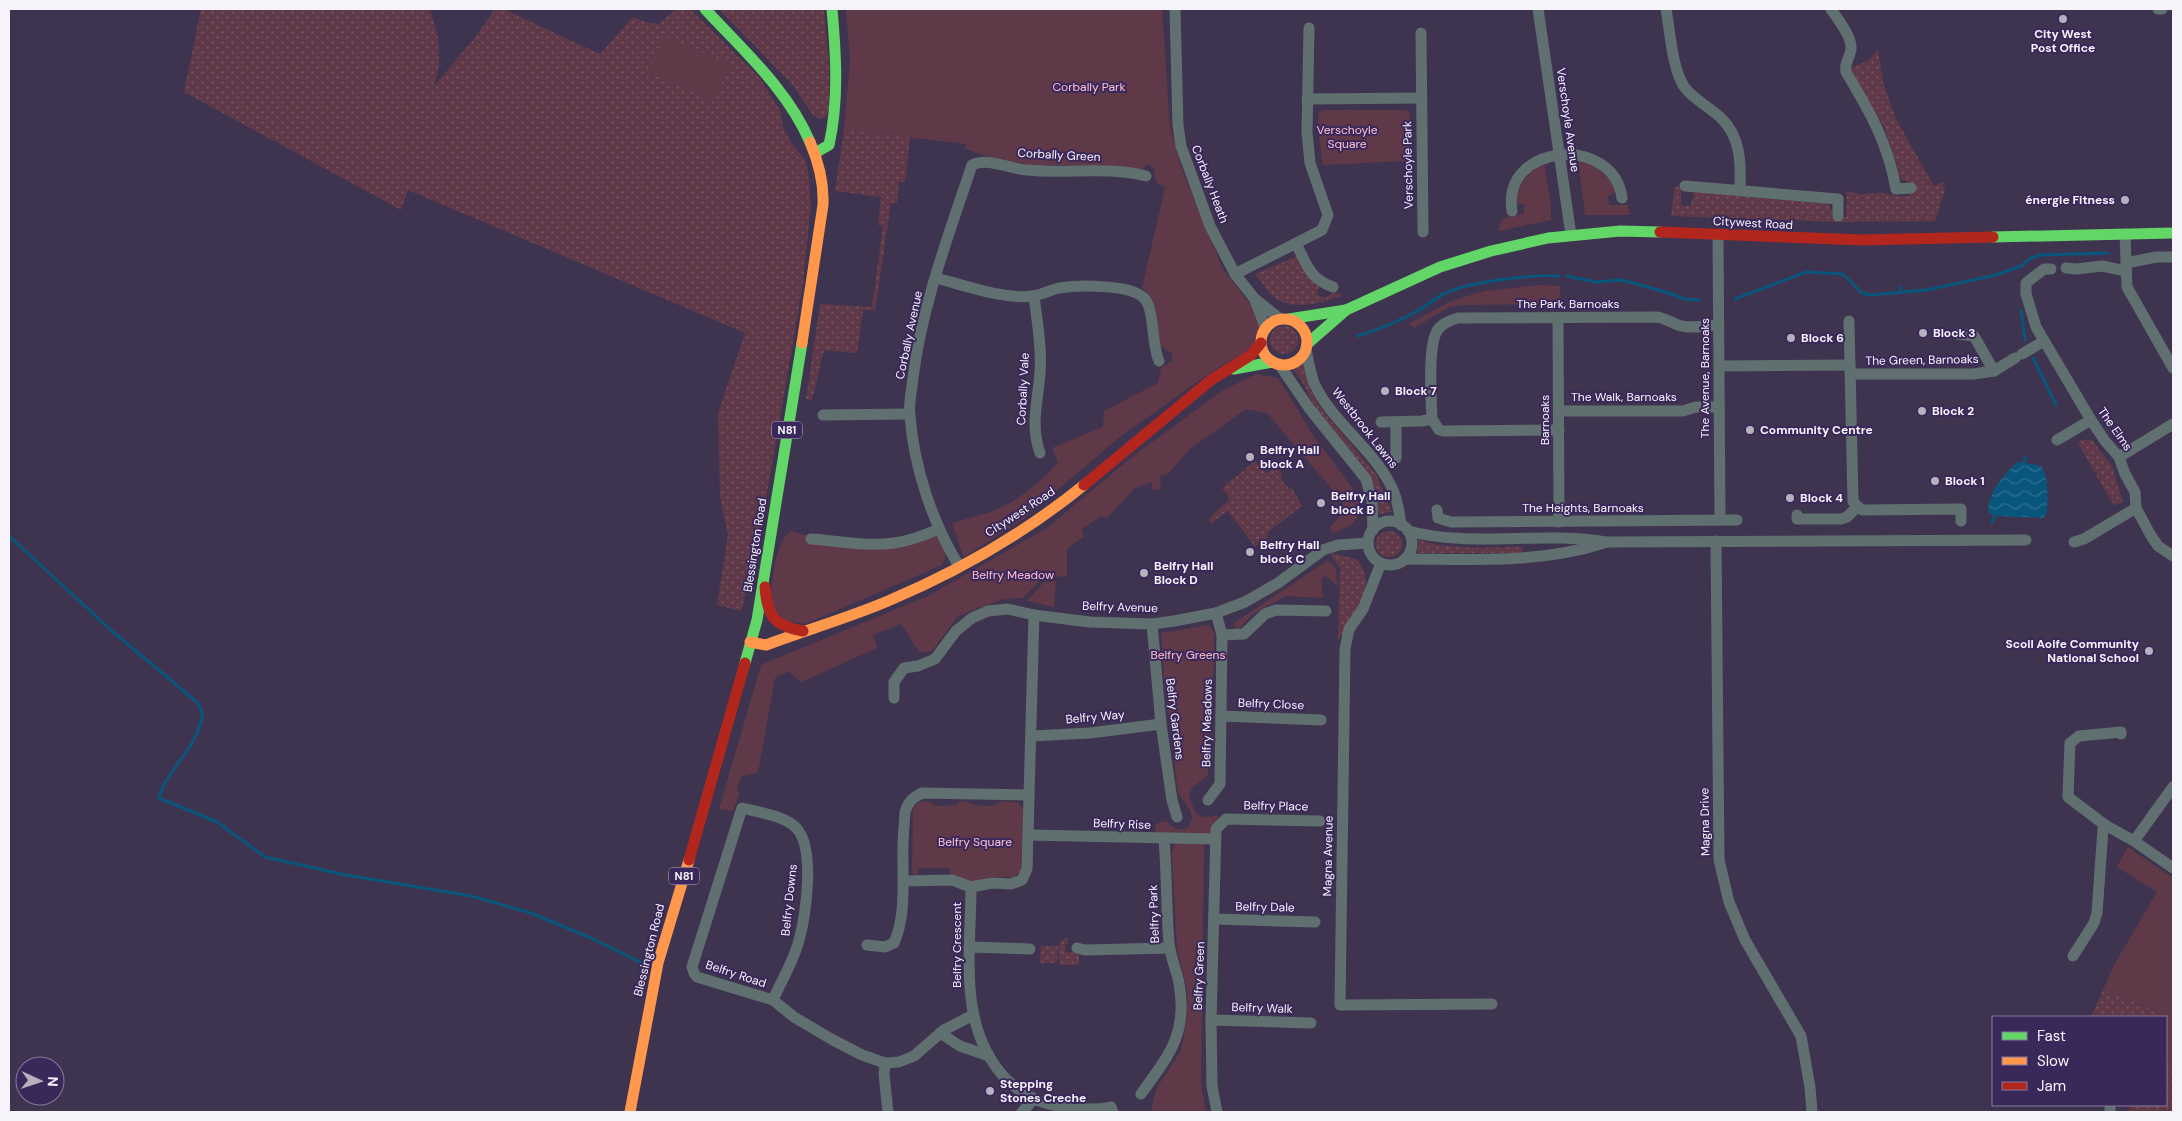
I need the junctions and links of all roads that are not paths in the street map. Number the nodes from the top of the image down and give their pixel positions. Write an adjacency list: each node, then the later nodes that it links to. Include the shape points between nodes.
1 (706, 9): 11 (street, Blessington Road / N81, via 781,93)
2 (832, 9): 11 (street, via 838,76 834,124 829,145)
3 (1175, 9): 31 (street, Corbally Heath, via 1181,146 1210,226)
4 (1538, 9): 12 (street, Verschoyle Avenue)
5 (1666, 9): 17 (street, via 1677,73 1684,87 1721,118 1735,138 1741,160)
6 (1831, 9): 16 (street, via 1851,42 1846,72 1882,134 1892,163 1896,189)
7 (1309, 28): 10 (street)
8 (1421, 33): 9 (street, Verschoyle Park)
9 (1420, 98): 10 (street); 21 (street, Verschoyle Park)
10 (1307, 99): 26 (street, via 1310,163 1328,215 1322,230)
11 (815, 153): 88 (street, Blessington Road / N81, via 823,182 823,218)
12 (1558, 156): 18 (street, via 1576,154 1605,167 1616,178); 19 (street, via 1536,160 1520,174 1512,187); 24 (street, Verschoyle Avenue)
13 (972, 165): 14 (street, Corbally Green, via 980,161 1027,170 1090,170); 32 (street, Corbally Avenue)
14 (1146, 176)
15 (1685, 186): 17 (street)
16 (1911, 188)
17 (1740, 190): 20 (street, via 1838,199)
18 (1622, 198)
19 (1512, 211)
20 (1838, 216)
21 (1423, 232)
22 (2173, 233): 23 (street, Citywest Road)
23 (2125, 234): 25 (street, Citywest Road, via 1866,240); 28 (street)
24 (1571, 235): 25 (street, Citywest Road, via 1620,231); 36 (street, Citywest Road, via 1521,243 1440,267)
25 (1718, 235): 40 (street, The Avenue, Barnoaks)
26 (1296, 244): 31 (street); 33 (street, via 1310,273)
27 (2173, 257): 28 (street, via 2156,257)
28 (2126, 267): 29 (street); 49 (street, via 2126,287 2132,300)
29 (2066, 268)
30 (2051, 269): 43 (street, The Elms, via 2044,269 2026,283 2032,318)
31 (1235, 274): 35 (street, Corbally Heath)
32 (936, 278): 34 (street, via 1004,294); 56 (street, Corbally Avenue, via 916,359)
33 (1333, 287)
34 (1034, 296): 46 (street, via 1058,288 1077,287 1126,289 1137,293 1150,308); 64 (street, Corbally Vale, via 1040,372 1034,438)
35 (1254, 298): 38 (street); 41 (street)
36 (1346, 310): 38 (street, Citywest Road); 45 (street, Citywest Road)
37 (1558, 318): 40 (street, The Park, Barnoaks, via 1656,317 1688,327); 54 (street, Barnoaks); 57 (street, The Park, Barnoaks, via 1449,320 1436,331 1432,347)
38 (1284, 319): 41 (street); 45 (street, via 1295,322 1304,331)
39 (1850, 321): 50 (street, The Green, Barnoaks)
40 (1718, 325): 48 (street, The Avenue, Barnoaks)
41 (1266, 328): 44 (street)
42 (1958, 334): 52 (street, The Green, Barnoaks, via 1974,336)
43 (2044, 341): 52 (street, The Green, Barnoaks); 58 (street, The Elms)
44 (1262, 344): 47 (street, via 1263,351); 51 (street, Citywest Road)
45 (1306, 346): 47 (street, via 1302,355 1292,363); 75 (street, Westbrook Lawns, via 1314,382 1382,470)
46 (1159, 360)
47 (1276, 363): 51 (street, Citywest Road); 77 (street, via 1366,479 1372,500)
48 (1720, 366): 50 (street, The Green, Barnoaks); 53 (street, The Avenue, Barnoaks)
49 (2173, 368)
50 (1850, 370): 52 (street, The Green, Barnoaks, via 1972,374); 67 (street, The Green, Barnoaks, via 1853,502)
51 (1225, 371): 87 (street, Citywest Road, via 1050,511)
52 (1994, 371)
53 (1719, 407): 54 (street, The Walk, Barnoaks, via 1696,407 1683,411); 71 (street, The Avenue, Barnoaks)
54 (1559, 411): 62 (street, Barnoaks)
55 (823, 414): 56 (street)
56 (909, 414): 76 (street, Corbally Avenue, via 921,477)
57 (1432, 419): 60 (street); 62 (street, via 1443,431)
58 (2091, 420): 63 (street); 65 (street, The Elms)
59 (1382, 422): 60 (street)
60 (1396, 422): 66 (street)
61 (2173, 424): 65 (street)
62 (1559, 430): 74 (street, Barnoaks)
63 (2057, 440)
64 (1040, 453)
65 (2119, 457): 68 (street, The Elms, via 2135,492)
66 (1396, 458)
67 (1857, 507): 70 (street, via 1841,519 1798,519); 73 (street, via 1862,510 1961,509)
68 (2136, 508): 82 (street); 84 (street, The Elms, via 2158,546)
69 (1437, 510): 74 (street, The Heights, Barnoaks, via 1438,518 1451,522)
70 (1797, 515)
71 (1720, 520): 72 (street, The Heights, Barnoaks); 74 (street, The Heights, Barnoaks)
72 (1737, 520)
73 (1961, 521)
74 (1559, 522)
75 (1405, 528): 77 (street, via 1389,522); 81 (street, via 1425,536 1466,540 1554,538); 85 (street, via 1411,537 1411,549)
76 (939, 529): 78 (street, via 894,544); 87 (street, Corbally Avenue)
77 (1373, 530): 83 (street)
78 (811, 538)
79 (2026, 540): 80 (street)
80 (1716, 541): 81 (street); 139 (street, Magna Drive, via 1719,860 1729,902 1745,940 1801,1036)
81 (1606, 542): 85 (street, via 1522,559)
82 (2074, 542)
83 (1368, 543): 86 (street, via 1372,555); 90 (street, Belfry Avenue, via 1338,545 1323,550 1278,583 1245,602)
84 (2173, 556)
85 (1405, 559): 86 (street, via 1394,565)
86 (1381, 563): 125 (street, Magna Avenue, via 1363,609 1349,629 1345,649 1340,1005)
87 (959, 566): 93 (street, Citywest Road, via 888,601)
88 (764, 573): 93 (street, via 765,596 772,619 785,628); 95 (street, Blessington Road / N81)
89 (1326, 611): 94 (street, via 1276,610 1265,614 1244,634)
90 (1216, 613): 92 (street, Belfry Avenue); 94 (street, Belfry Meadows)
91 (1034, 615): 92 (street, Belfry Avenue, via 1090,622); 96 (street, Belfry Avenue, via 1008,609 988,611 972,618 956,631 935,659 904,668 894,682); 101 (street)
92 (1152, 624): 99 (street, Belfry Gardens)
93 (803, 631): 95 (street, Citywest Road, via 766,645)
94 (1222, 635): 97 (street, Belfry Meadows)
95 (750, 642): 134 (street, Blessington Road / N81, via 714,778 658,963)
96 (894, 698)
97 (1221, 716): 98 (street, Belfry Close); 104 (street, Belfry Meadows, via 1220,784)
98 (1321, 720)
99 (1161, 724): 101 (street, Belfry Way); 106 (street, Belfry Gardens)
100 (2121, 734): 108 (street, via 2079,736 2068,748 2068,797)
101 (1031, 736): 103 (street)
102 (2173, 787): 112 (street)
103 (1029, 795): 109 (street); 114 (street, via 922,793 913,798 905,812)
104 (1208, 800)
105 (742, 808): 124 (street, Belfry Downs, via 773,816 794,826 805,843 808,870 799,942); 124 (street, Belfry Road, via 692,967 698,977)
106 (1177, 817)
107 (1320, 821): 111 (street, Belfry Place, via 1226,819 1216,829)
108 (2105, 825): 112 (street); 123 (street, via 2097,913)
109 (1028, 835): 110 (street, Belfry Rise); 115 (street, via 1027,870 1022,880)
110 (1164, 839): 111 (street, Belfry Rise); 121 (street, Belfry Park)
111 (1215, 839): 116 (street, Belfry Green)
112 (2134, 841): 113 (street)
113 (2173, 868)
114 (904, 881): 115 (street, via 952,880); 118 (street, via 899,930 894,943 885,947)
115 (971, 887): 119 (street, Belfry Crescent)
116 (1214, 919): 117 (street, Belfry Dale); 127 (street, Belfry Green)
117 (1315, 922)
118 (867, 945)
119 (969, 947): 122 (street); 126 (street, Belfry Crescent)
120 (1077, 948): 121 (street)
121 (1169, 948): 132 (street, Belfry Park, via 1182,1007 1178,1034 1172,1051)
122 (1030, 949)
123 (2073, 956)
124 (773, 1000): 131 (street, Belfry Road, via 833,1040 862,1056)
125 (1492, 1004)
126 (973, 1015): 129 (street, Belfry Road); 130 (street, Belfry Crescent)
127 (1212, 1020): 128 (street, Belfry Walk); 138 (street, Belfry Green, via 1212,1086)
128 (1312, 1023)
129 (940, 1033): 130 (street, via 960,1046); 131 (street, Belfry Road, via 914,1056)
130 (989, 1056): 133 (street, Belfry Crescent, via 1012,1085)
131 (885, 1063): 135 (street)
132 (1142, 1094)
133 (1033, 1100): 136 (street); 137 (street, Belfry Crescent, via 1097,1110 1111,1107)
134 (630, 1112)
135 (888, 1112)
136 (1022, 1112)
137 (1113, 1112)
138 (1217, 1112)
139 (1812, 1112)

